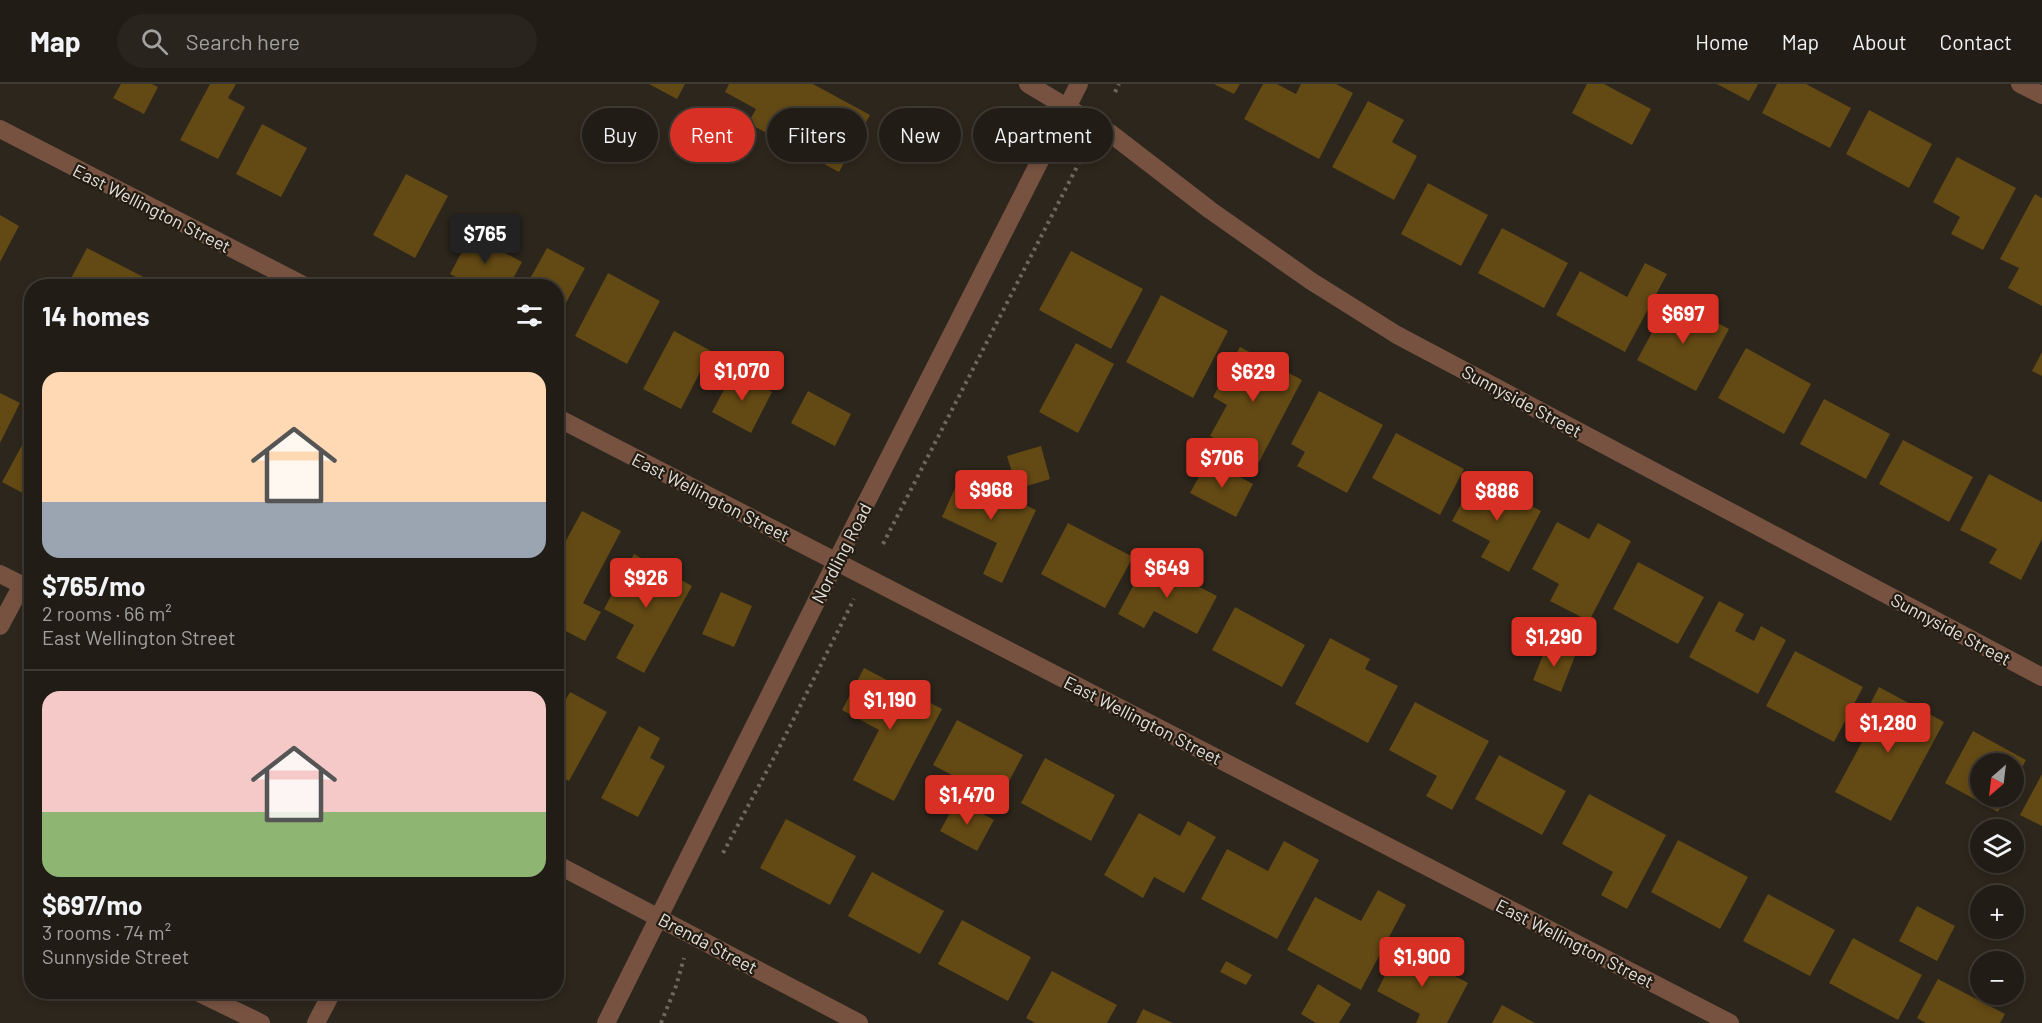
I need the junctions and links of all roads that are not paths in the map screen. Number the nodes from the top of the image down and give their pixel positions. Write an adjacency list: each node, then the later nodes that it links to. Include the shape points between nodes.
1 (1028, 84): 5 (street, Sunnyside Street)
2 (1079, 84): 5 (street, Nordling Road)
3 (2020, 84): 4 (street)
4 (2042, 95)
5 (1067, 107): 9 (street, Nordling Road); 14 (street, Sunnyside Street, via 1110,133 1311,281 1397,335)
6 (0, 129): 7 (street, East Wellington Street)
7 (291, 279)
8 (564, 421): 9 (street, East Wellington Street)
9 (836, 562): 16 (street, Nordling Road); 23 (street, East Wellington Street)
10 (0, 574): 11 (street)
11 (24, 586)
12 (24, 592): 13 (street)
13 (0, 626)
14 (2042, 677)
15 (564, 868): 16 (street, Brenda Street)
16 (660, 918): 21 (street, Nordling Road); 22 (street, Brenda Street)
17 (211, 999): 19 (street)
18 (328, 999): 20 (street)
19 (261, 1023)
20 (316, 1023)
21 (606, 1023)
22 (859, 1023)
23 (1730, 1023)

